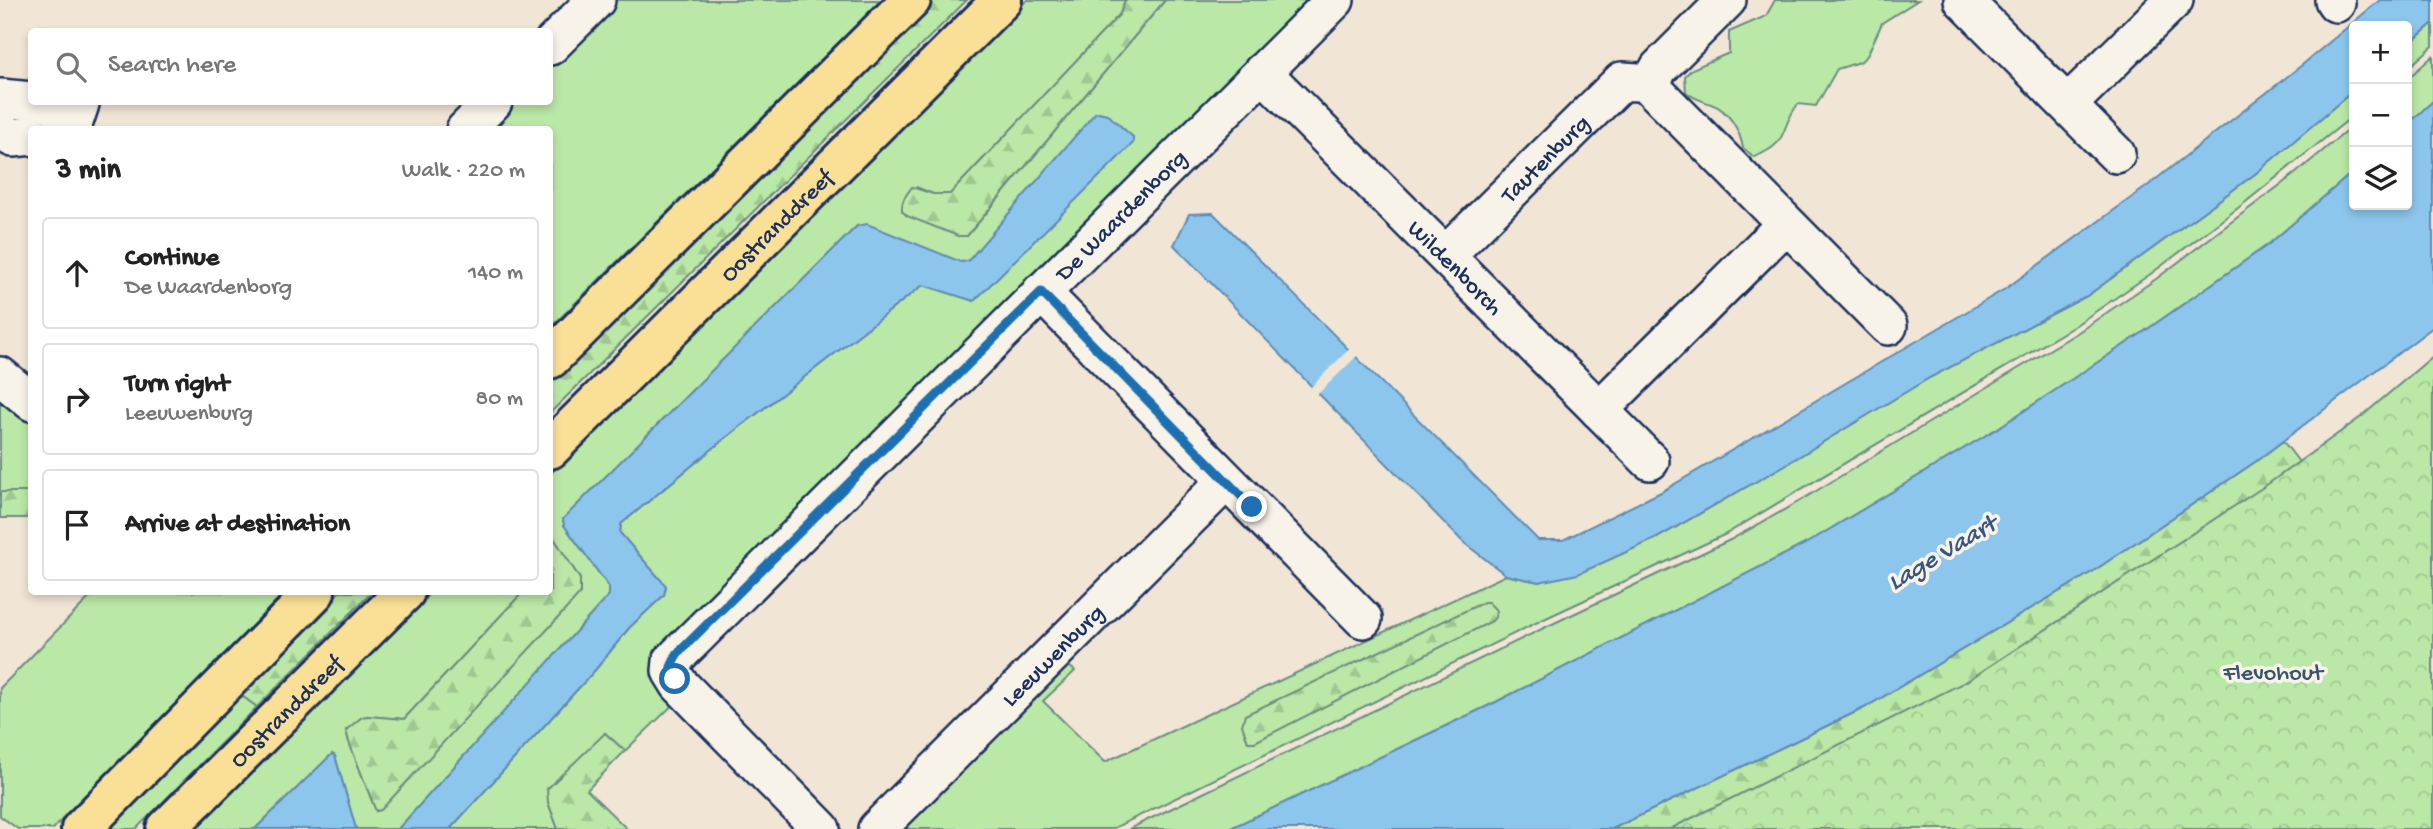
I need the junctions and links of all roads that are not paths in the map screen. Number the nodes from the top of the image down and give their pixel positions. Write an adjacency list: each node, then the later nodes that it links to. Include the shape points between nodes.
1 (596, 0): 8 (street)
2 (911, 0): 25 (main road)
3 (1002, 0): 29 (main road, Oostranddreef)
4 (1335, 0): 9 (street, De Waardenborg)
5 (1727, 0): 10 (street, via 1659,68)
6 (1963, 0): 13 (street)
7 (2174, 0): 13 (street)
8 (553, 43)
9 (1262, 72): 22 (street, Wildenborch); 23 (street, De Waardenborg)
10 (1653, 83): 21 (street, via 1665,104); 22 (street, Tautenburg, via 1622,81)
11 (0, 98): 12 (street)
12 (28, 101)
13 (2068, 104): 20 (street)
14 (80, 105): 16 (street)
15 (491, 105): 17 (street)
16 (70, 126)
17 (469, 126)
18 (0, 131): 19 (street, via 13,138)
19 (28, 136)
20 (2116, 154)
21 (1785, 225): 24 (street); 28 (street)
22 (1446, 255): 28 (street, Wildenborch)
23 (1041, 292): 31 (street); 37 (street, De Waardenborg, via 677,654 671,667 684,690)
24 (1888, 326)
25 (553, 356)
26 (0, 376): 27 (street)
27 (28, 399)
28 (1598, 410): 30 (street, Wildenborch)
29 (553, 446)
30 (1650, 461)
31 (1226, 481): 34 (street); 38 (street, Leeuwenburg)
32 (312, 595): 35 (main road)
33 (402, 595): 36 (main road, Oostranddreef)
34 (1363, 619)
35 (81, 829)
36 (166, 829)
37 (821, 829)
38 (877, 829)

